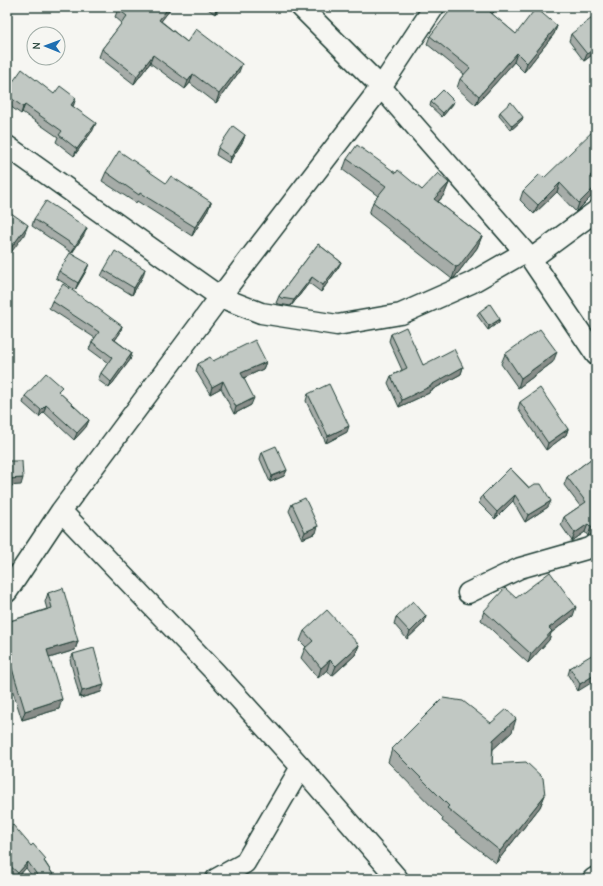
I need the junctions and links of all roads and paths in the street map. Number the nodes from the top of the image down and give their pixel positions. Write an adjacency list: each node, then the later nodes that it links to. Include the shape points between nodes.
1 (301, 7): 3 (street)
2 (434, 7): 3 (street)
3 (381, 87): 6 (street); 7 (street)
4 (7, 146): 7 (street)
5 (596, 211): 6 (street)
6 (528, 256): 7 (street, via 401,314 337,324 261,313); 8 (street)
7 (220, 297): 9 (street)
8 (596, 355)
9 (61, 511): 11 (street); 13 (street, via 216,673)
10 (596, 544): 12 (street, via 590,548 520,568)
11 (7, 592)
12 (468, 593)
13 (301, 767): 15 (street, via 245,863); 16 (street)
14 (596, 877): 17 (street)
15 (216, 879)
16 (398, 879)
17 (593, 879)

